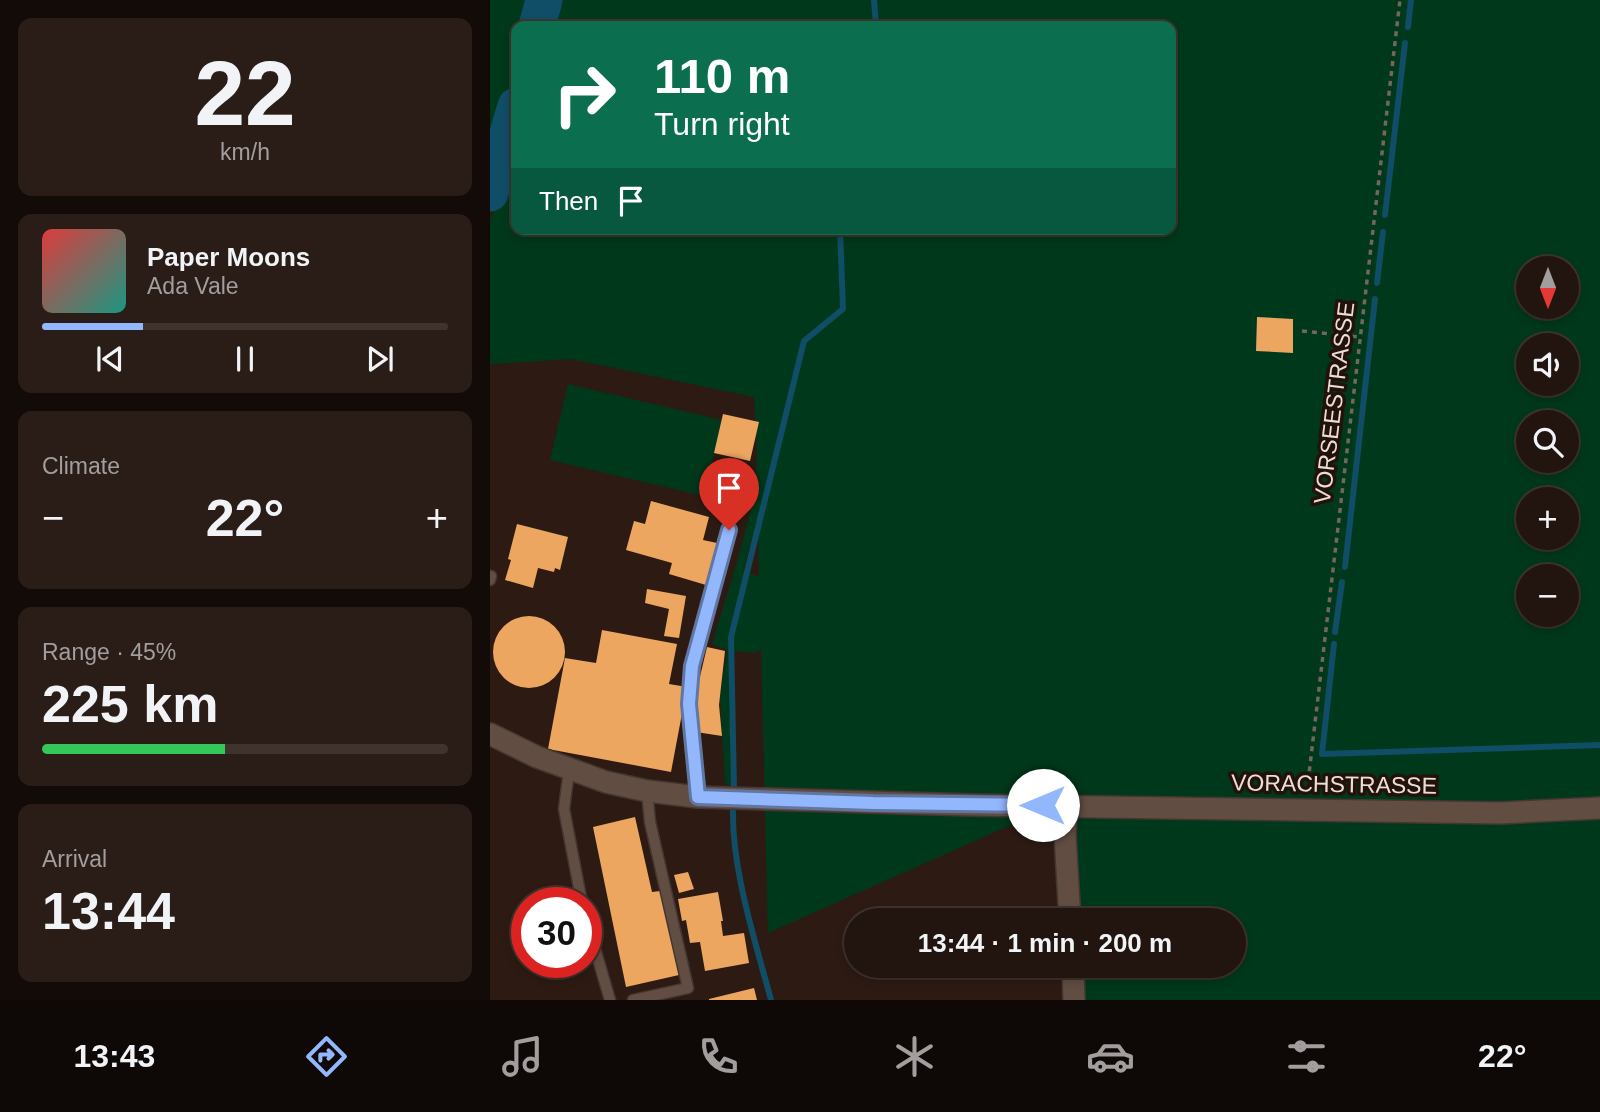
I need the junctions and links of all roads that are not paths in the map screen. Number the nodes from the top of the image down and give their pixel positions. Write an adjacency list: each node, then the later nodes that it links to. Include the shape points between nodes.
1 (729, 530): 5 (lane, via 692,666 689,704)
2 (491, 736): 3 (street, VORACHSTRASSE)
3 (569, 770): 4 (street, VORACHSTRASSE); 8 (lane, via 564,809)
4 (647, 791): 5 (street, VORACHSTRASSE); 12 (lane)
5 (698, 797): 6 (street, VORACHSTRASSE)
6 (1067, 806): 7 (street, VORACHSTRASSE, via 1500,813); 9 (street)
7 (1600, 808)
8 (579, 887)
9 (1069, 908)
10 (602, 973): 13 (lane)
11 (1073, 978): 16 (street)
12 (688, 988): 14 (lane); 15 (lane)
13 (610, 1000)
14 (633, 1000)
15 (691, 1000)
16 (1074, 1000)

